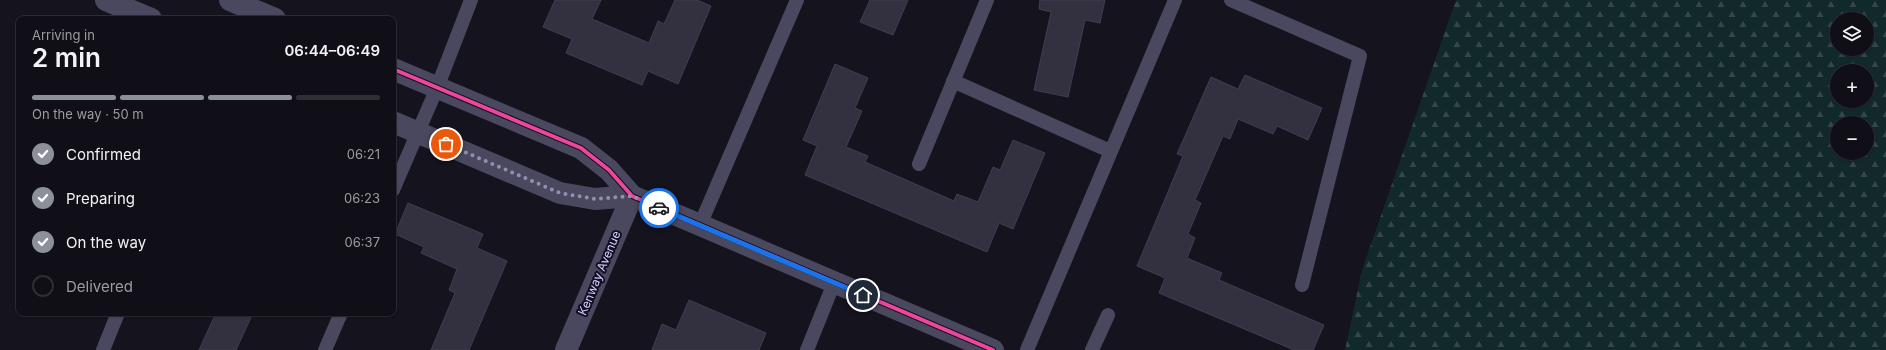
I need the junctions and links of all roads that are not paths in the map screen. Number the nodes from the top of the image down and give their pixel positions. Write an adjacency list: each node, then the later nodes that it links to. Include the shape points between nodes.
1 (106, 0): 8 (street)
2 (472, 0): 12 (lane)
3 (797, 0): 19 (lane)
4 (987, 0): 11 (lane)
5 (1175, 0): 15 (lane)
6 (1231, 0): 21 (lane, via 1360,56)
7 (242, 7): 9 (street)
8 (144, 16)
9 (267, 16)
10 (396, 70): 12 (street)
11 (953, 81): 15 (lane); 16 (lane)
12 (437, 88): 14 (lane); 18 (street, via 581,148 609,170)
13 (396, 123): 14 (street)
14 (418, 132): 17 (lane); 18 (street, via 560,193 595,199)
15 (1110, 151): 30 (lane)
16 (919, 164)
17 (396, 183)
18 (632, 196): 19 (street); 27 (street, Kenway Avenue)
19 (700, 225): 20 (street)
20 (834, 283): 28 (lane); 29 (street)
21 (1302, 285)
22 (1108, 315): 31 (lane)
23 (117, 316): 25 (lane)
24 (340, 316): 26 (lane)
25 (103, 350)
26 (325, 350)
27 (566, 350)
28 (807, 350)
29 (993, 350)
30 (1027, 350)
31 (1092, 350)

